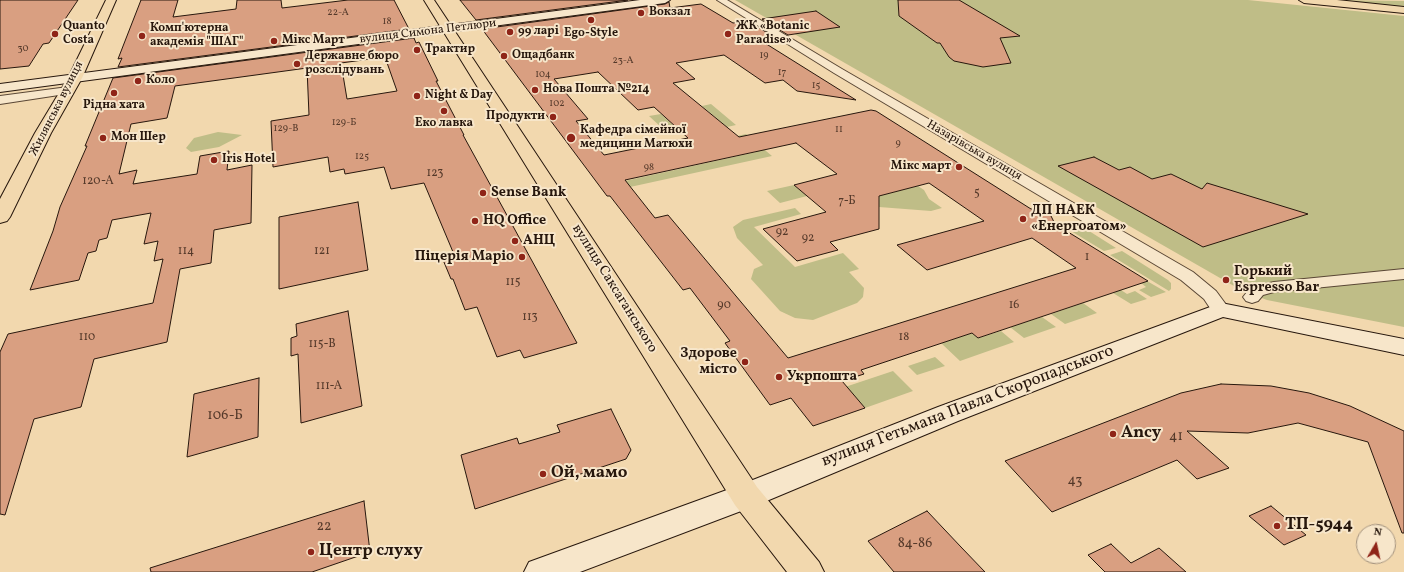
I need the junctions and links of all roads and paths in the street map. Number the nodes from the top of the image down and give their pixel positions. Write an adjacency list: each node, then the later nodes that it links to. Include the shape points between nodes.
1 (111, 0): 8 (main road, Жилянська вулиця)
2 (429, 0): 7 (main road, вулиця Саксаганського)
3 (665, 0): 7 (main road, вулиця Симона Петлюри)
4 (720, 0): 14 (street, Назарівська вулиця, via 1187,276 1206,291)
5 (1304, 0): 6 (main road)
6 (1404, 10)
7 (449, 29): 8 (main road, вулиця Симона Петлюри); 16 (main road, вулиця Саксаганського)
8 (71, 84): 9 (main road, вулиця Симона Петлюри); 10 (street, вулиця Симона Петлюри); 11 (main road, Жилянська вулиця)
9 (0, 88)
10 (0, 100)
11 (0, 217)
12 (1404, 274): 13 (street, via 1274,287 1257,291)
13 (1252, 297)
14 (1221, 310): 15 (main road); 16 (main road, вулиця Гетьмана Павла Скоропадського, via 948,414)
15 (1404, 348)
16 (746, 496): 17 (main road, вулиця Гетьмана Павла Скоропадського); 18 (main road, вулиця Саксаганського)
17 (541, 572)
18 (807, 572)

